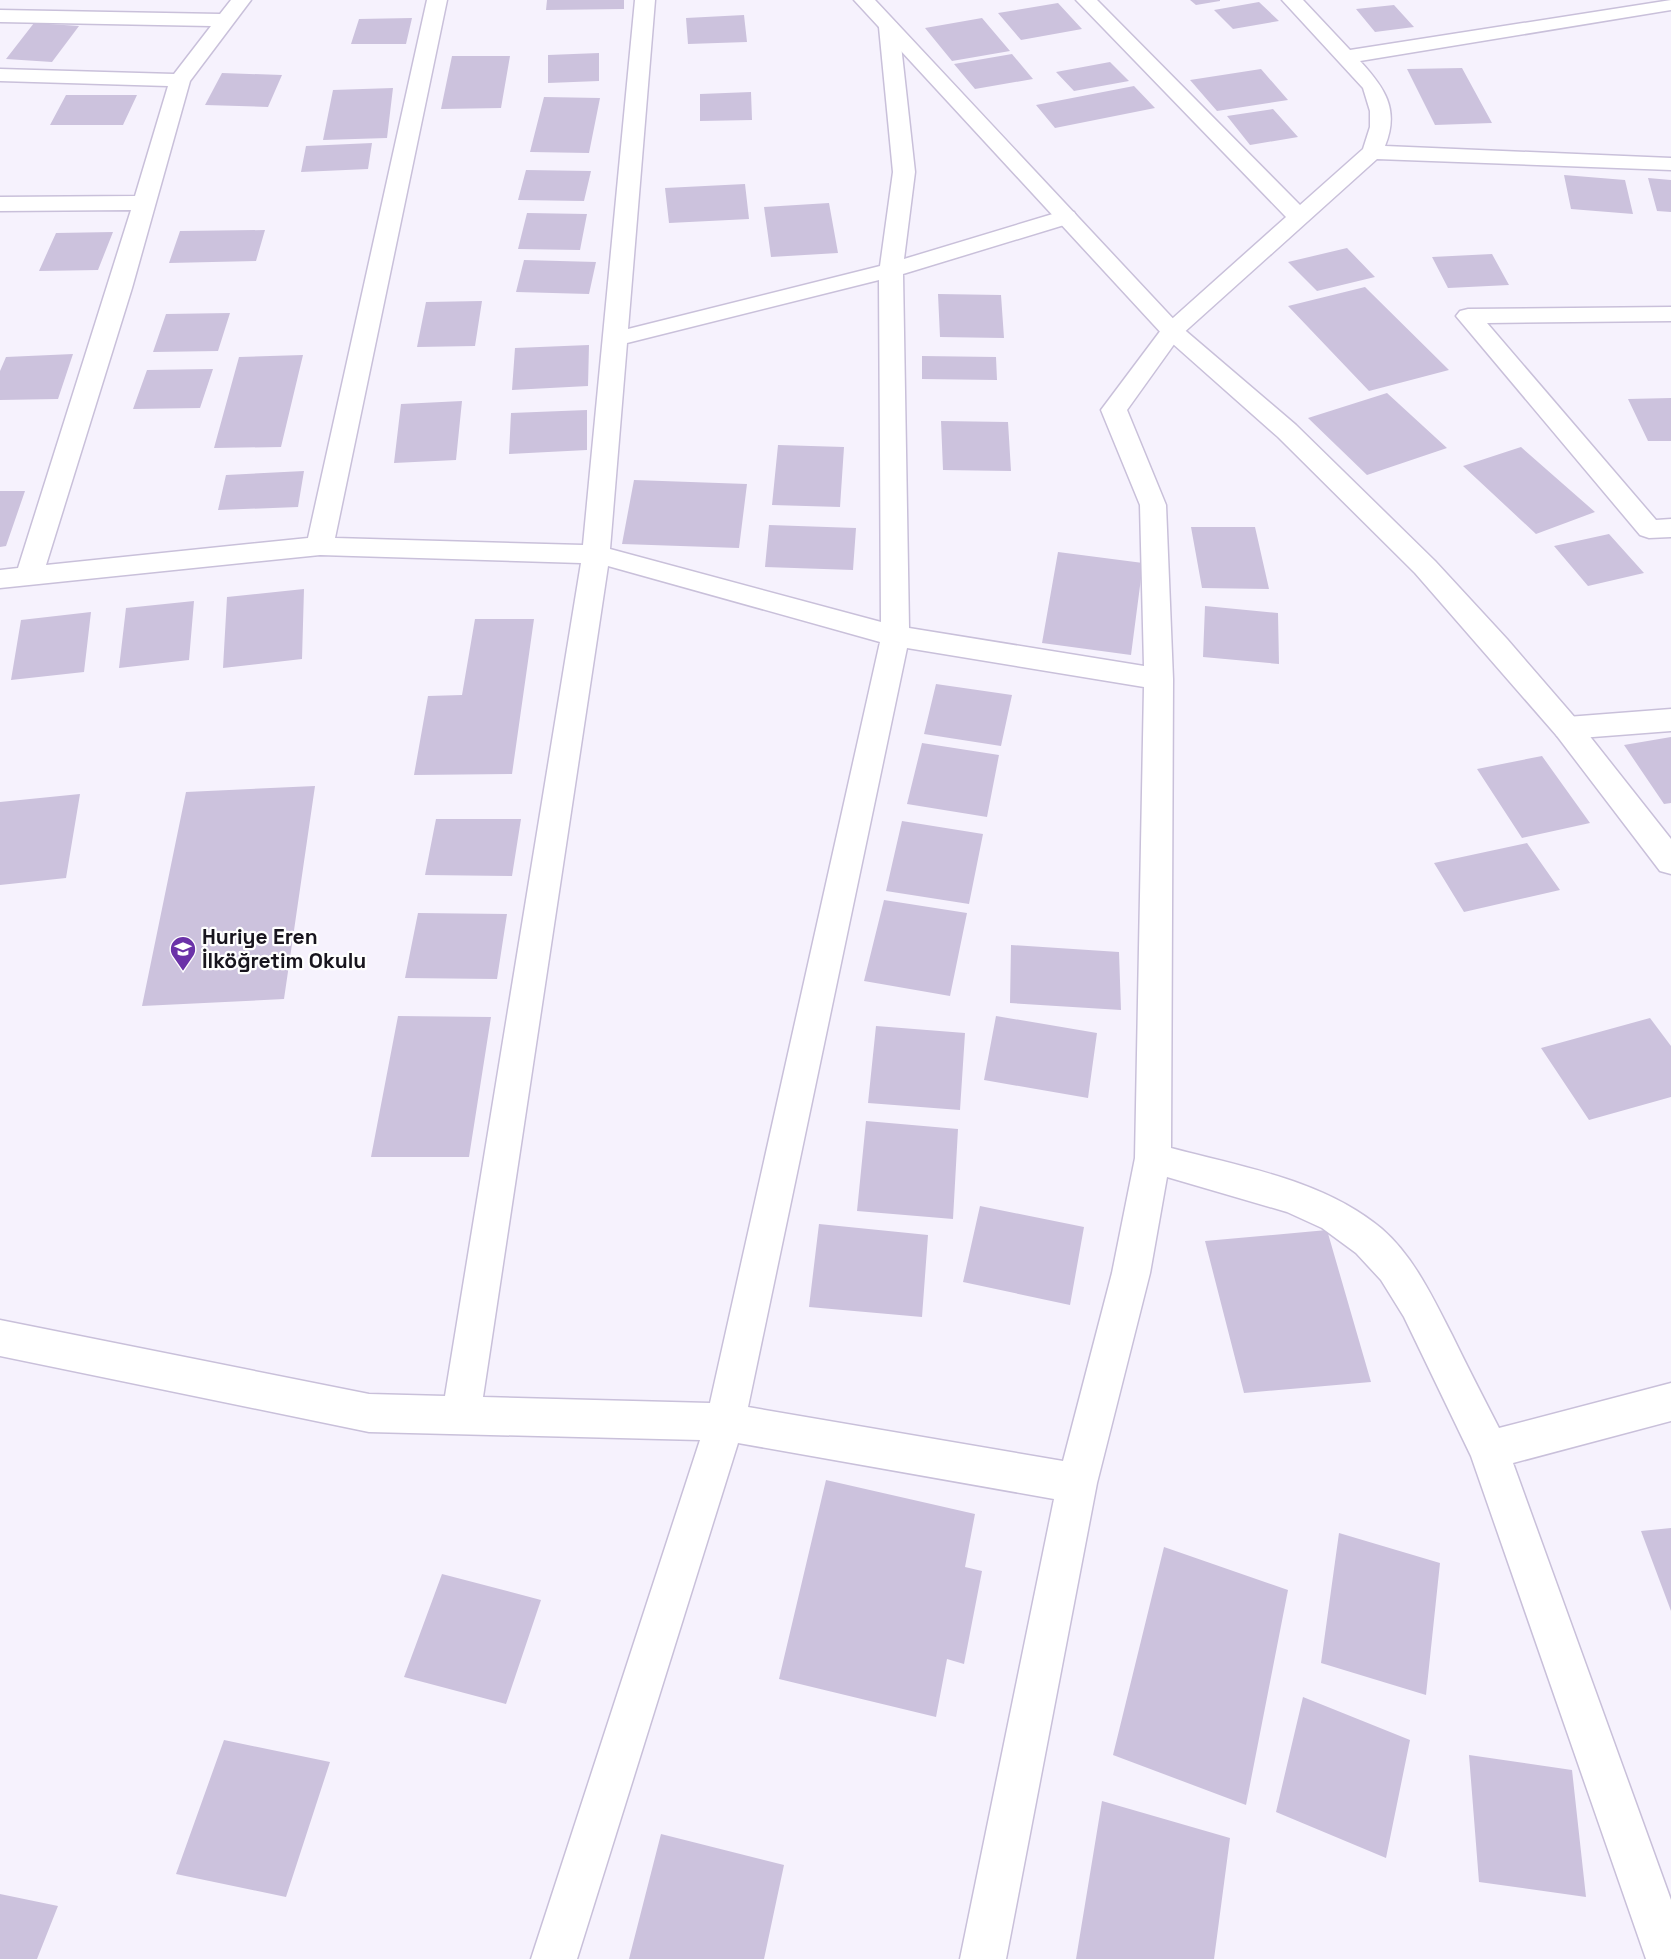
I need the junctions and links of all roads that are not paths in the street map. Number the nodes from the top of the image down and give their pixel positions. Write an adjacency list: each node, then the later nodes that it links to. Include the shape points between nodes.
1 (241, 0): 9 (street)
2 (437, 0): 25 (street)
3 (645, 0): 23 (street)
4 (864, 0): 10 (street)
5 (1086, 0): 19 (street)
6 (1292, 0): 11 (street)
7 (1671, 4): 11 (street)
8 (0, 16): 9 (street)
9 (226, 20): 13 (street)
10 (889, 27): 18 (street); 20 (street, via 904,172)
11 (1345, 57): 14 (street, via 1372,86 1379,102 1381,129)
12 (0, 75): 13 (street)
13 (180, 80): 16 (street)
14 (1372, 152): 15 (street); 19 (street)
15 (1671, 164)
16 (145, 202): 17 (street); 27 (street)
17 (0, 204)
18 (1066, 217): 20 (street); 22 (street)
19 (1299, 217): 22 (street)
20 (891, 270): 23 (street); 29 (street)
21 (1671, 314): 24 (street, via 1468,316 1649,529)
22 (1172, 331): 30 (street, via 1114,410 1153,505); 32 (street, via 1356,496 1497,646)
23 (615, 339): 26 (street)
24 (1671, 528)
25 (320, 546): 26 (street); 27 (street)
26 (596, 554): 29 (street); 37 (street)
27 (29, 576): 28 (street)
28 (0, 579)
29 (895, 636): 30 (street); 38 (street)
30 (1159, 679): 34 (street)
31 (1671, 720): 32 (street)
32 (1566, 728): 33 (street)
33 (1671, 862)
34 (1153, 1158): 39 (street, via 1294,1198 1335,1217 1369,1241 1394,1268 1417,1305); 40 (street, via 1131,1273)
35 (0, 1338): 37 (street, via 369,1413)
36 (1671, 1402): 39 (street)
37 (462, 1414): 38 (street)
38 (725, 1422): 40 (street); 41 (street)
39 (1489, 1450): 43 (street)
40 (1077, 1483): 42 (street)
41 (554, 1959)
42 (983, 1959)
43 (1669, 1959)

